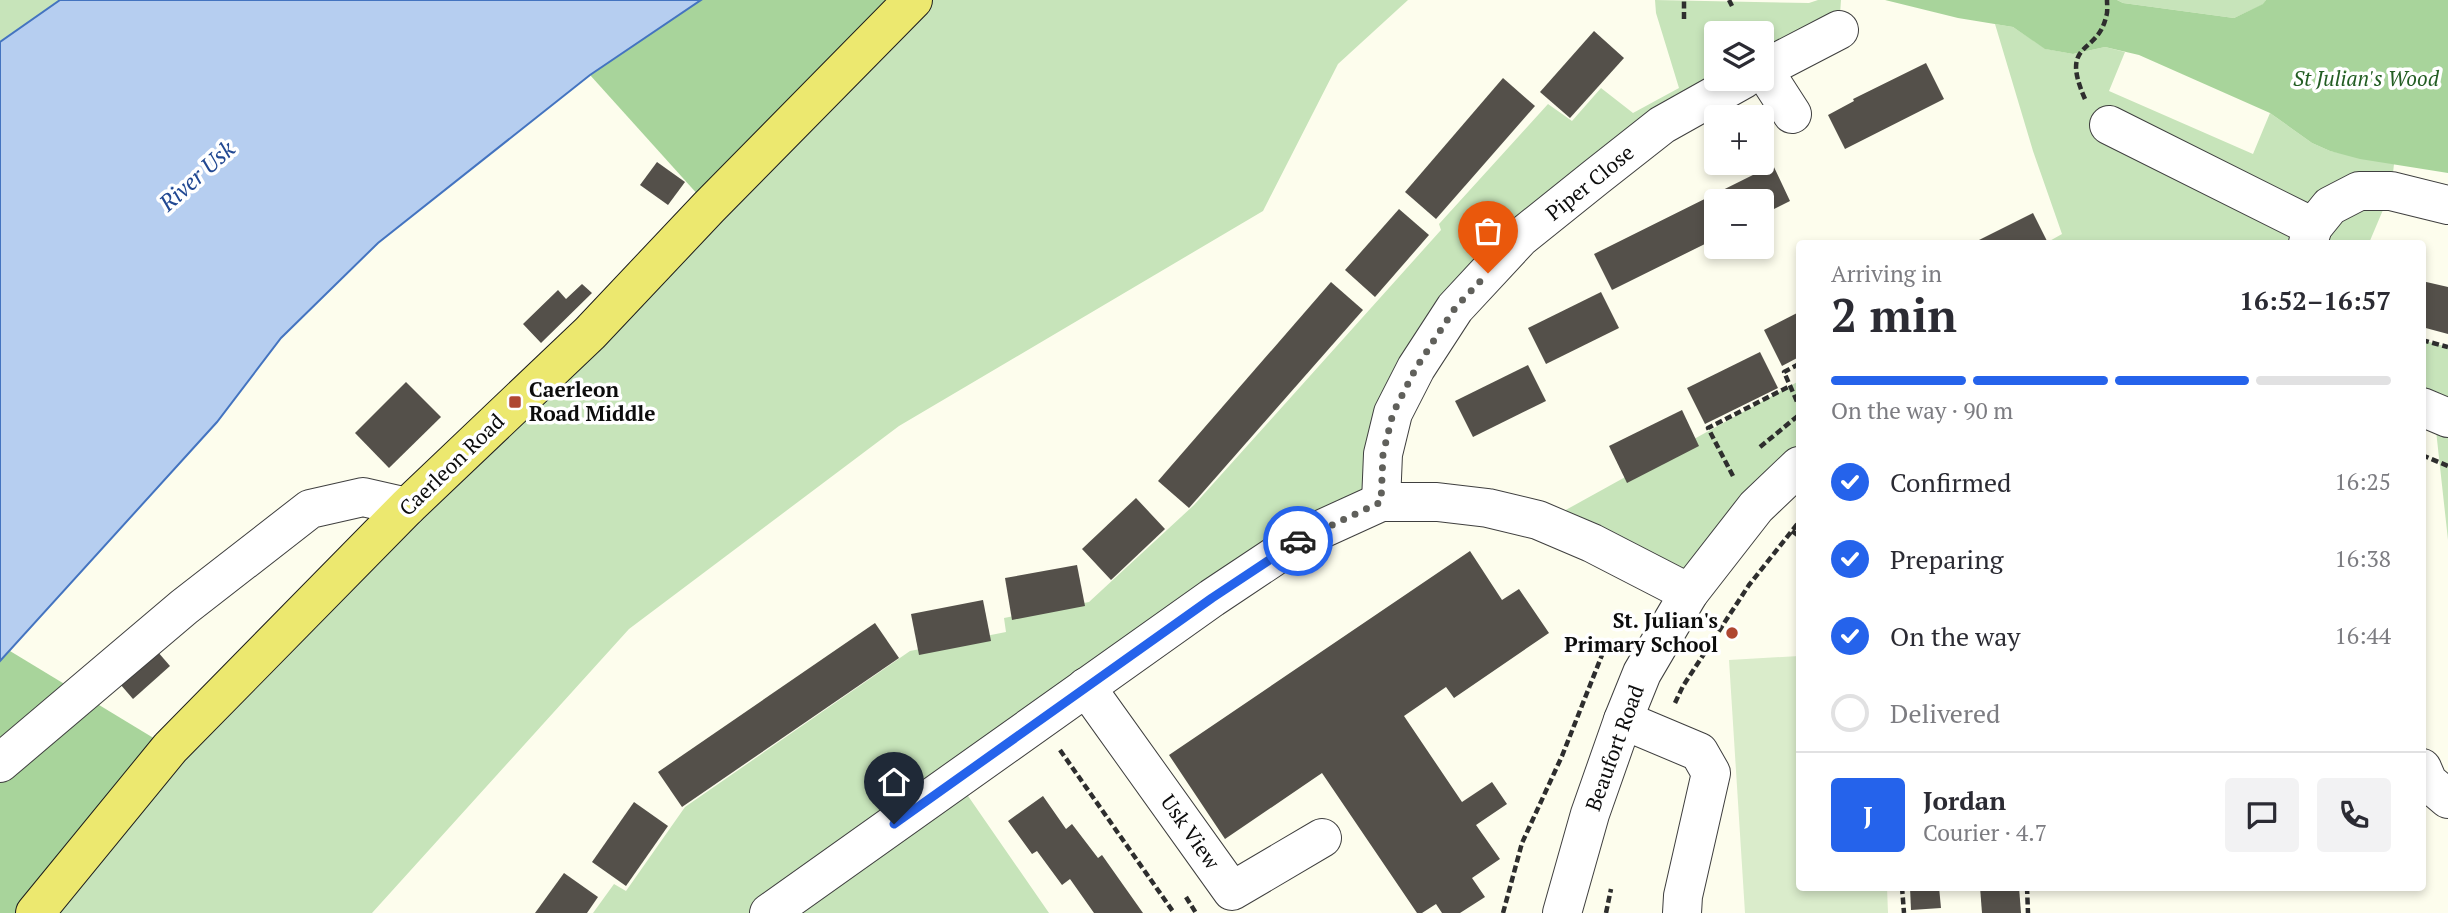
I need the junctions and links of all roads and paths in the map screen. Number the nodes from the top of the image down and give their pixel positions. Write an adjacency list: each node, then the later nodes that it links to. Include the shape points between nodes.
1 (913, 0): 29 (main road, Caerleon Road, via 590,333)
2 (1684, 0): 6 (path)
3 (1729, 0): 5 (path)
4 (2107, 0): 12 (path, via 2106,17 2081,50 2076,67 2085,100)
5 (1732, 6)
6 (1684, 19)
7 (1839, 30): 8 (street)
8 (1774, 63)
9 (1774, 86): 11 (street)
10 (1723, 91): 28 (street, Piper Close, via 1662,125 1520,238 1455,308 1393,413 1383,454)
11 (1792, 114)
12 (2109, 125): 14 (street)
13 (2447, 203): 14 (street, via 2391,191 2359,191 2330,206)
14 (2310, 235)
15 (2426, 341): 16 (path)
16 (2448, 347)
17 (1796, 366): 18 (path, via 1784,372)
18 (1790, 386): 19 (path); 27 (path, via 1708,428 1732,478)
19 (1796, 399)
20 (2426, 409): 22 (street)
21 (1796, 418): 23 (path)
22 (2448, 418)
23 (1757, 450)
24 (2426, 457): 25 (path)
25 (2448, 466)
26 (1796, 469): 33 (street, Beaufort Road, via 1756,507)
27 (1735, 474)
28 (1381, 502): 33 (street, via 1437,502 1538,520 1592,542); 35 (street, via 1302,538)
29 (407, 508): 39 (street, via 363,498 310,509 184,607); 45 (main road, Caerleon Road, via 170,748)
30 (1796, 526): 31 (path)
31 (1792, 531): 32 (path); 38 (path, via 1749,584 1683,686)
32 (1796, 534)
33 (1689, 593): 36 (street, Beaufort Road, via 1642,673)
34 (1602, 655): 48 (path, via 1522,843)
35 (1086, 687): 37 (street); 42 (street, Usk View, via 1232,891)
36 (1623, 720): 38 (street); 49 (street, Beaufort Road)
37 (1037, 722): 46 (street); 47 (path)
38 (1660, 736): 50 (street, via 1699,752 1711,773)
39 (0, 762)
40 (2426, 777): 41 (street)
41 (2448, 799)
42 (1322, 838)
43 (1902, 891): 51 (path)
44 (2027, 891): 52 (path)
45 (35, 913)
46 (769, 913)
47 (1174, 913)
48 (1503, 913)
49 (1562, 913)
50 (1682, 913)
51 (1904, 913)
52 (2028, 913)

